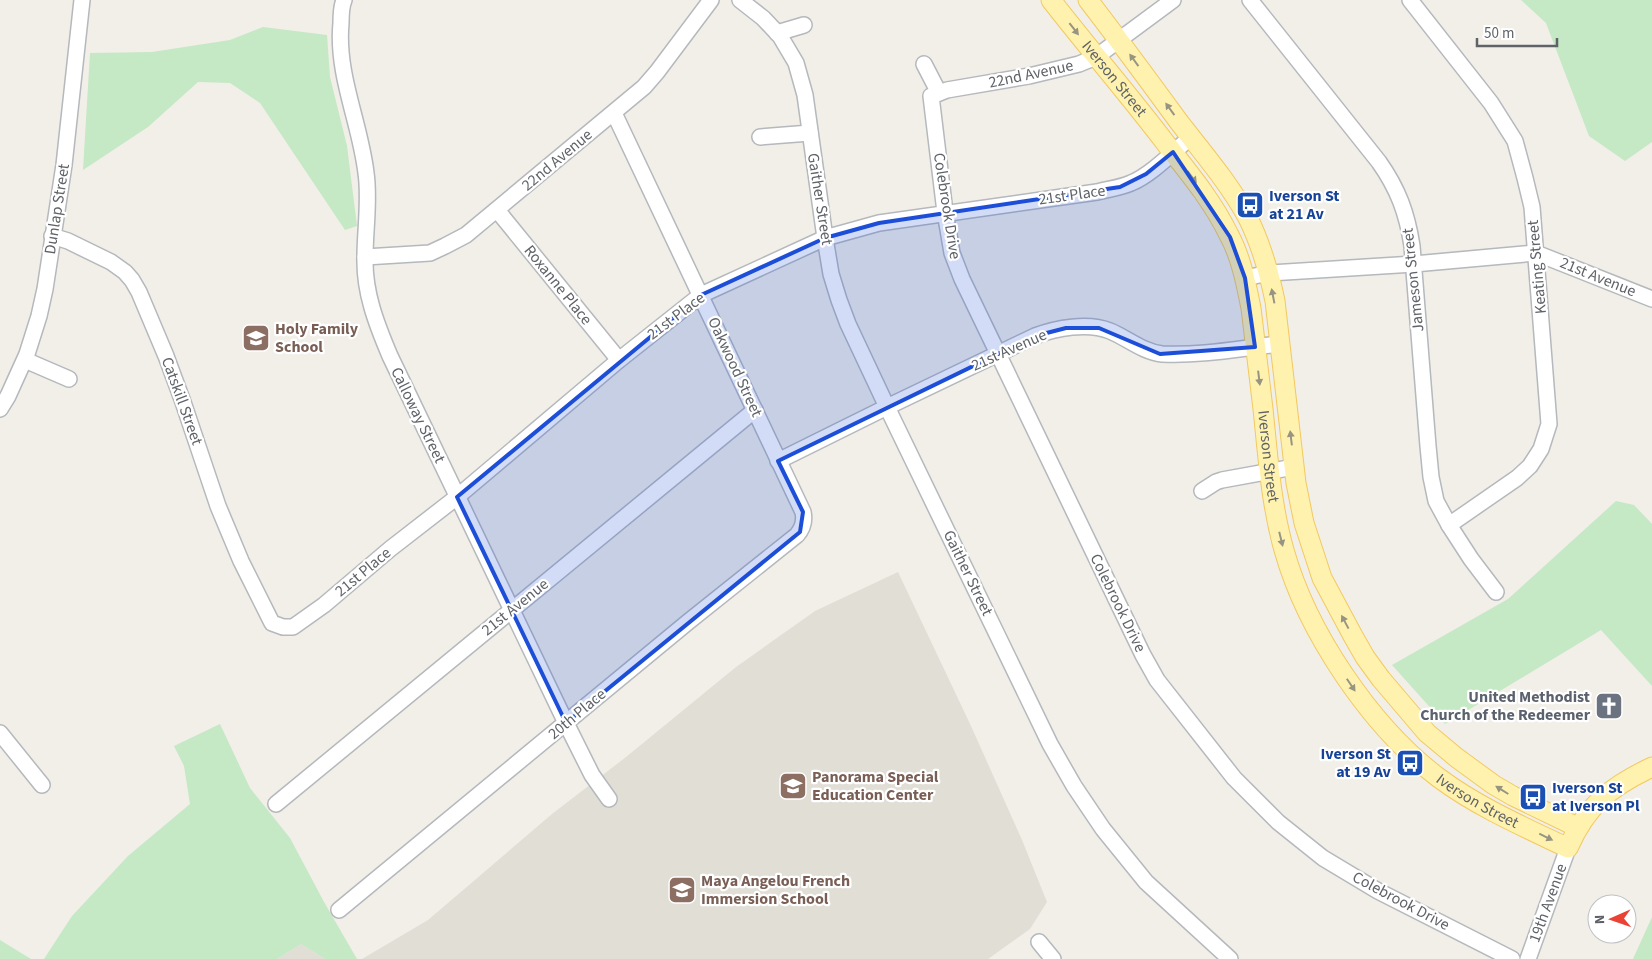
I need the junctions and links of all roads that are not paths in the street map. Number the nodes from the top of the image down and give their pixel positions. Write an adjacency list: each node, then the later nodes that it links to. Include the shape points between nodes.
1 (344, 0): 26 (street, Calloway Street, via 340,48 366,173)
2 (711, 0): 16 (street, 22nd Avenue, via 657,72)
3 (740, 0): 11 (street, Gaither Street)
4 (1051, 0): 13 (main road, Iverson Street, one-way to 13)
5 (1088, 0): 12 (main road, Iverson Street)
6 (1173, 0): 12 (street, 22nd Avenue)
7 (1250, 0): 27 (street, Jameson Street, via 1390,178 1408,222)
8 (1410, 0): 25 (street, Keating Street, via 1491,103 1515,141 1532,207)
9 (78, 1): 23 (street, Dunlap Street, via 64,165)
10 (804, 25): 11 (street)
11 (777, 33): 17 (street, Gaither Street, via 789,49 801,76)
12 (1119, 39): 13 (street, 22nd Avenue); 19 (main road, Iverson Street, one-way to 12)
13 (1096, 57): 15 (street, 22nd Avenue, via 1079,64); 20 (main road, Iverson Street)
14 (924, 64): 15 (street)
15 (935, 95): 22 (street, Colebrook Drive)
16 (614, 113): 21 (street, 22nd Avenue); 30 (street, Oakwood Street)
17 (810, 133): 18 (street, Gaither Street); 24 (street, Gaither Street)
18 (760, 137)
19 (1191, 137): 20 (street, 21st Place); 28 (main road, Iverson Street, via 1248,217)
20 (1173, 152): 22 (street, 21st Place, via 1146,174 1120,187); 29 (main road, Iverson Street, one-way to 29, via 1230,237)
21 (498, 210): 26 (street, 22nd Avenue, via 466,235 430,252); 36 (street, Roxanne Place)
22 (945, 212): 24 (street, 21st Place, via 879,223); 34 (street, Colebrook Drive, via 952,253)
23 (52, 236): 35 (street, Dunlap Street, via 45,289); 49 (street, Catskill Street, via 111,262 125,272 139,292 179,393 218,506)
24 (825, 238): 30 (street, 21st Place); 38 (street, Gaither Street, via 838,300)
25 (1536, 253): 27 (street, 21st Avenue); 31 (street, 21st Avenue); 47 (street, Keating Street, via 1549,424 1543,443 1535,460 1524,472)
26 (365, 257): 45 (street, Calloway Street, via 366,284 376,322)
27 (1414, 264): 28 (street, 21st Avenue); 47 (street, Jameson Street, via 1431,478 1436,501)
28 (1269, 273): 29 (street, 21st Avenue); 32 (main road, Iverson Street, one-way to 28)
29 (1245, 278): 33 (main road, Iverson Street)
30 (701, 294): 36 (street, 21st Place); 40 (street, Oakwood Street)
31 (1652, 299)
32 (1280, 344): 33 (street, 21st Avenue); 42 (main road, Iverson Street, one-way to 32)
33 (1255, 347): 34 (street, 21st Avenue, via 1160,354 1110,331 1066,328 1046,332); 43 (main road, Iverson Street, one-way to 43)
34 (999, 354): 38 (street, 21st Avenue); 63 (street, Colebrook Drive, via 1143,655 1157,680 1234,778 1278,822 1322,858 1378,891)
35 (25, 360): 37 (street); 39 (street, Dunlap Street)
36 (619, 360): 45 (street, 21st Place)
37 (69, 379)
38 (887, 407): 41 (street, 21st Avenue); 62 (street, Gaither Street, via 1050,744 1074,786 1103,829 1146,882)
39 (0, 409)
40 (755, 410): 41 (street, Oakwood Street); 50 (street, 21st Avenue)
41 (778, 461): 46 (street, Oakwood Street)
42 (1294, 467): 43 (street); 57 (main road, Iverson Street, one-way to 42, via 1513,796 1456,758 1427,733 1381,679 1364,657 1322,578 1304,523)
43 (1269, 471): 44 (street, via 1222,480); 58 (main road, Iverson Street, one-way to 58, via 1280,535 1294,579 1320,635 1357,693 1398,741 1439,778 1489,809)
44 (1202, 491)
45 (457, 497): 49 (street, 21st Place, via 298,625 288,628 272,623); 50 (street, Calloway Street)
46 (803, 512): 51 (street, 20th Place, via 803,526 796,535)
47 (1449, 525): 48 (street, Jameson Street)
48 (1496, 592)
49 (264, 608)
50 (511, 610): 51 (street, Calloway Street); 56 (street, 21st Avenue)
51 (566, 723): 55 (street, Calloway Street, via 592,775); 59 (street, 20th Place)
52 (0, 733): 54 (street)
53 (1652, 767): 57 (main road, via 1612,790 1593,806)
54 (42, 784)
55 (609, 800)
56 (276, 804)
57 (1577, 827): 58 (main road)
58 (1568, 848): 64 (street, 19th Avenue)
59 (339, 910)
60 (1039, 942): 61 (street)
61 (1053, 959)
62 (1230, 959)
63 (1512, 959)
64 (1528, 959)

